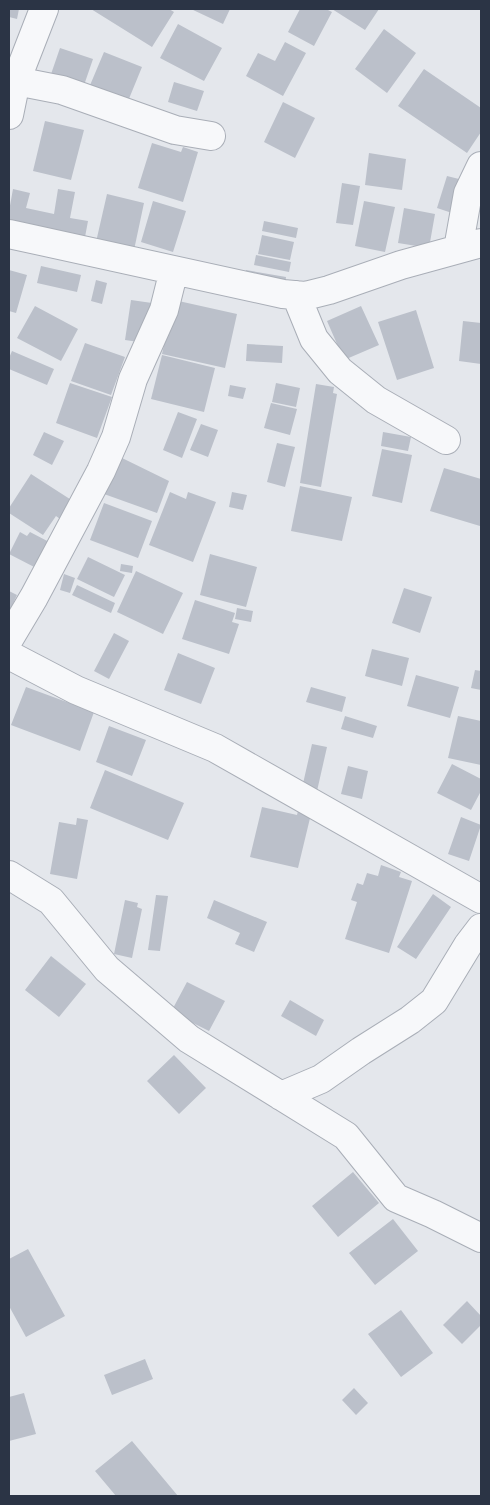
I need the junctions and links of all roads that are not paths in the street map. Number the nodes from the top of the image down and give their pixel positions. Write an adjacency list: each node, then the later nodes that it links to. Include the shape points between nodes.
1 (44, 9): 2 (street)
2 (16, 81): 3 (street); 4 (street, via 62,90 175,130)
3 (9, 115)
4 (211, 136)
5 (481, 166): 7 (street, via 468,193)
6 (9, 234): 8 (street)
7 (470, 246): 9 (street, via 401,264 329,290)
8 (174, 270): 9 (street); 11 (street, via 164,310 133,379 116,437 101,471)
9 (296, 296): 10 (street, via 314,339 340,371 376,400)
10 (446, 440)
11 (9, 639)
12 (9, 655): 14 (street, via 76,690 215,748)
13 (9, 875): 16 (street, via 51,901 107,969 189,1039)
14 (481, 899)
15 (481, 928): 16 (street, via 434,1001 321,1079)
16 (281, 1096): 17 (street, via 346,1136 396,1198)
17 (481, 1238)

